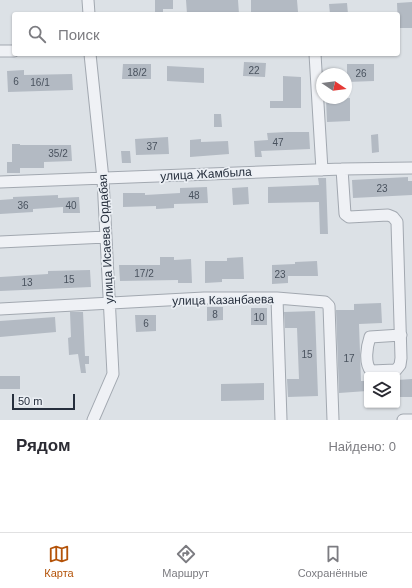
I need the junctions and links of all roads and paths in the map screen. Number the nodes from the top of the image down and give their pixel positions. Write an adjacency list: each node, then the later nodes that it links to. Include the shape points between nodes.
1 (88, 0): 2 (street)
2 (89, 12)
3 (12, 51): 4 (street)
4 (0, 52)
5 (90, 56): 10 (street, улица Исаева Ордабая)
6 (315, 56): 9 (street)
7 (412, 168): 8 (street, улица Жамбыла)
8 (342, 169): 9 (street, улица Жамбыла); 17 (street, via 345,214 349,217 388,215 397,222)
9 (322, 170): 10 (street, улица Жамбыла)
10 (103, 179): 11 (street, улица Жамбыла); 12 (street, улица Исаева Ордабая)
11 (0, 182)
12 (106, 237): 13 (street); 15 (street, улица Исаева Ордабая)
13 (0, 242)
14 (277, 298): 15 (street, улица Казанбаева, via 204,298); 19 (street); 20 (street, улица Казанбаева, via 322,301 329,304)
15 (110, 304): 16 (street, улица Казанбаева); 18 (street, улица Исаева Ордабая, via 113,374)
16 (0, 310)
17 (400, 335)
18 (93, 420)
19 (281, 420)
20 (333, 420)
21 (403, 420): 22 (street)
22 (412, 420)

